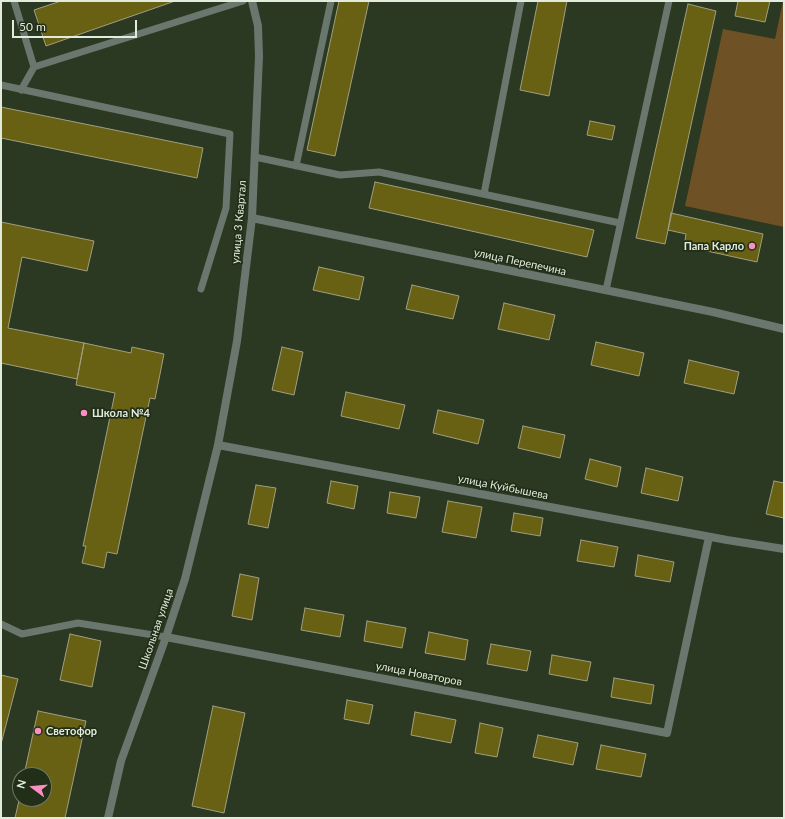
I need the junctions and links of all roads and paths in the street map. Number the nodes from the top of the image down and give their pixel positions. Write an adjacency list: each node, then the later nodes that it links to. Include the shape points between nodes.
1 (14, 1): 7 (lane)
2 (243, 1): 7 (lane)
3 (252, 1): 10 (street, улица 3 Квартал, via 258,26)
4 (331, 1): 11 (lane)
5 (521, 1): 12 (lane)
6 (669, 1): 14 (lane)
7 (34, 67): 9 (lane)
8 (1, 85): 9 (lane)
9 (21, 90): 15 (lane, via 230,134 226,208)
10 (255, 157): 11 (lane); 13 (street, улица 3 Квартал)
11 (296, 166): 12 (lane, via 340,175 379,172)
12 (484, 194): 14 (lane)
13 (252, 218): 16 (street, улица Перепечина); 18 (street, улица 3 Квартал, via 236,341)
14 (620, 223): 16 (lane)
15 (200, 289)
16 (606, 290): 17 (street, улица Перепечина)
17 (784, 328)
18 (218, 445): 19 (street, улица Куйбышева); 22 (street, Школьная улица, via 185,578)
19 (709, 536): 20 (street, улица Куйбышева); 22 (street, улица Новаторов, via 668,733)
20 (784, 548)
21 (1, 624): 22 (lane, via 22,634 78,623)
22 (166, 637): 23 (street, Школьная улица, via 120,761)
23 (108, 818)

